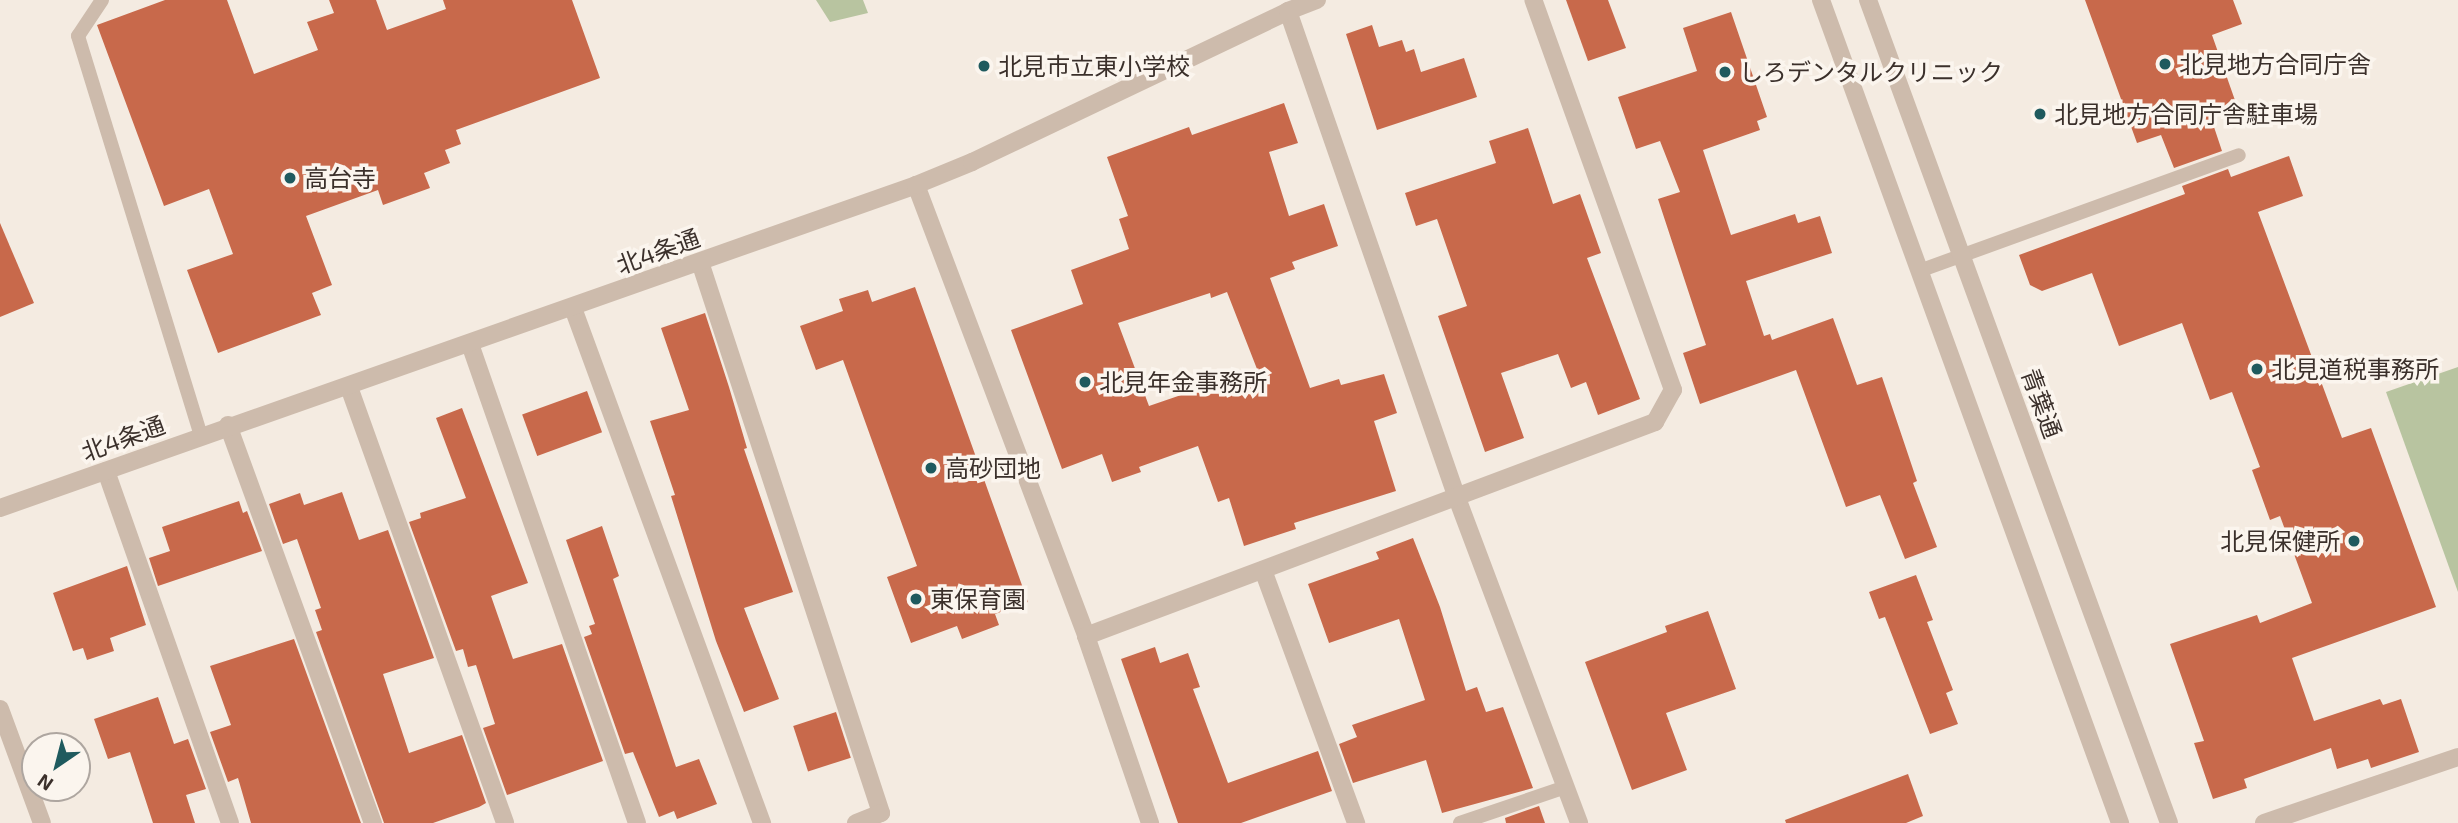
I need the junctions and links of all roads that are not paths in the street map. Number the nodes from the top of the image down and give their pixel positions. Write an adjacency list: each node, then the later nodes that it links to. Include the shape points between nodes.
1 (102, 0): 16 (lane, via 78,36)
2 (1317, 0): 6 (street, 北4条通)
3 (1533, 0): 18 (street, via 1673,390 1655,422)
4 (1821, 0): 11 (street)
5 (1868, 0): 9 (street, 青葉通)
6 (1288, 10): 8 (street, 北4条通); 18 (street)
7 (2239, 155): 9 (lane)
8 (916, 185): 10 (street, 北4条通); 21 (street)
9 (1961, 256): 11 (lane); 37 (street, 青葉通)
10 (700, 262): 12 (street, 北4条通); 31 (street, via 881,813)
11 (1919, 271): 36 (street)
12 (573, 308): 13 (street, 北4条通); 30 (street)
13 (470, 344): 14 (street, 北4条通); 29 (street)
14 (349, 387): 15 (street, 北4条通); 28 (street)
15 (228, 425): 16 (street, 北4条通); 27 (street)
16 (201, 435): 17 (street, 北4条通)
17 (106, 471): 19 (street, 北4条通); 26 (street)
18 (1457, 498): 20 (street); 24 (street)
19 (0, 508)
20 (1263, 570): 21 (street); 33 (street)
21 (1086, 636): 32 (street)
22 (0, 709): 25 (street)
23 (2458, 757): 38 (street)
24 (1566, 787): 34 (lane); 35 (street)
25 (42, 823)
26 (230, 823)
27 (373, 823)
28 (505, 823)
29 (637, 823)
30 (762, 823)
31 (856, 823)
32 (1150, 823)
33 (1356, 823)
34 (1460, 823)
35 (1579, 823)
36 (2120, 823)
37 (2169, 823)
38 (2264, 823)

